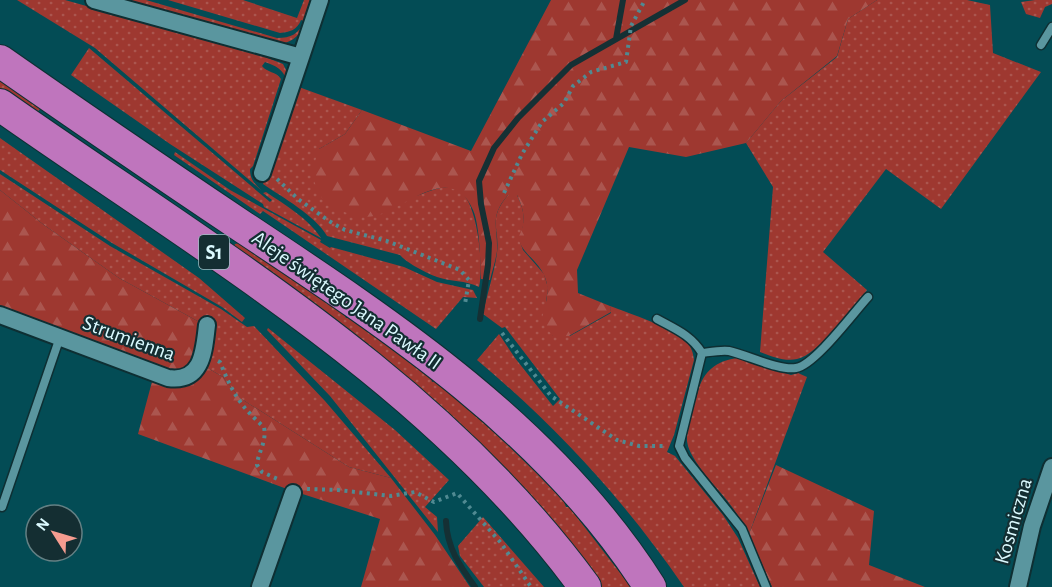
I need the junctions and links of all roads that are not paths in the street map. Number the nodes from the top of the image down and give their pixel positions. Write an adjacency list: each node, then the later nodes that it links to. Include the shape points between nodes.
1 (94, 0): 5 (street)
2 (320, 0): 5 (street)
3 (1052, 27): 4 (lane)
4 (1041, 45)
5 (301, 57): 8 (street)
6 (0, 61): 20 (highway, Aleje świętego Jana Pawła II / S1, via 352,299 457,378 563,475 602,520)
7 (0, 105): 19 (highway, Aleje świętego Jana Pawła II / S1, via 203,244 368,365 428,416 521,507)
8 (264, 168)
9 (868, 297): 14 (lane, via 809,362 797,368 726,350)
10 (0, 315): 13 (street, Strumienna)
11 (657, 319): 14 (lane, via 696,342)
12 (207, 325): 13 (street, Strumienna, via 203,356 191,374 177,379)
13 (60, 336): 17 (lane)
14 (702, 353): 21 (lane, via 679,446 742,529)
15 (1052, 467): 22 (street, Kosmiczna, via 1032,526)
16 (293, 493): 18 (street)
17 (2, 507)
18 (260, 587)
19 (585, 587)
20 (650, 587)
21 (766, 587)
22 (1018, 587)

